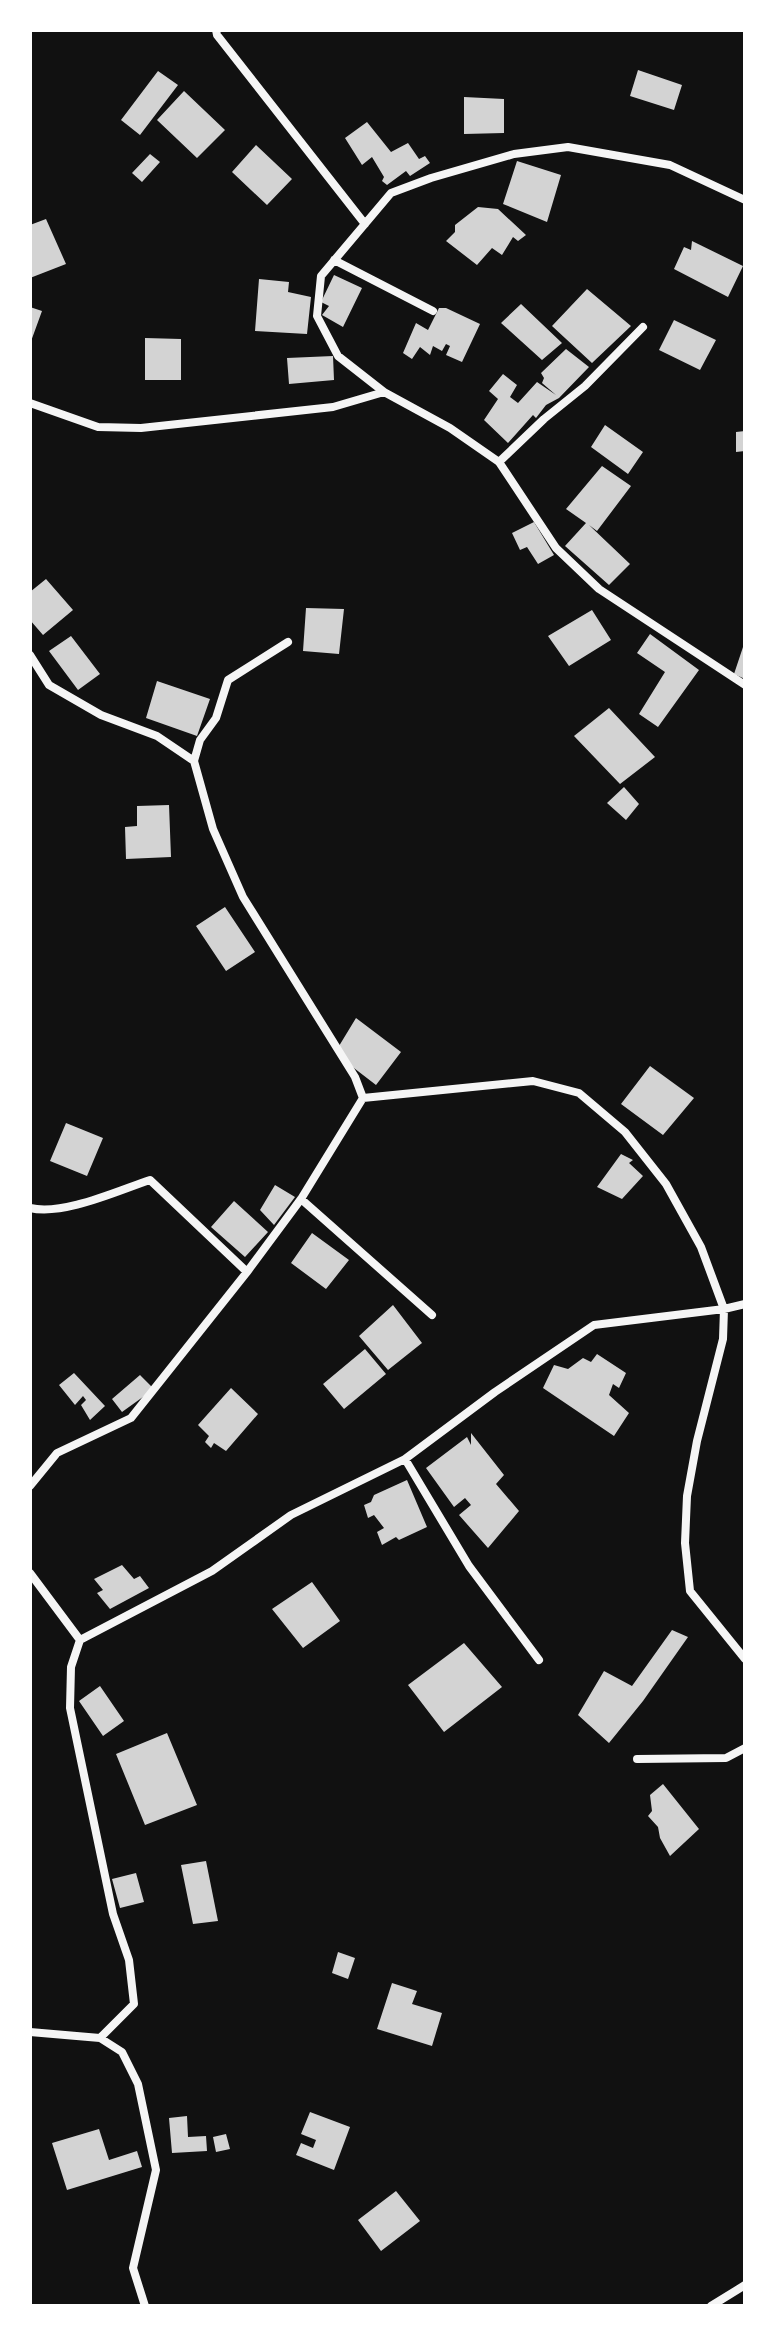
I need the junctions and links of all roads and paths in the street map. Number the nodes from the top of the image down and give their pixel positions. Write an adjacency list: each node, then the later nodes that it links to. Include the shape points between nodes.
1 (216, 30): 3 (street)
2 (745, 200): 3 (street, via 670,165 568,147 514,154 404,188 391,193)
3 (365, 224): 4 (street)
4 (334, 260): 5 (street); 7 (street, via 321,276 317,316 338,356)
5 (433, 311)
6 (643, 327): 9 (street)
7 (384, 392): 8 (street, via 333,407 141,428 98,427); 9 (street)
8 (30, 403)
9 (499, 462): 12 (street, via 556,548 599,589)
10 (288, 642): 13 (street, via 228,680)
11 (30, 655): 13 (street, via 49,685 101,715 157,736)
12 (745, 685)
13 (194, 761): 14 (street, via 213,829 243,897)
14 (363, 1098): 15 (street); 19 (street, via 533,1081 579,1093 625,1132 666,1184 701,1247)
15 (301, 1199): 17 (street); 20 (street)
16 (30, 1208): 17 (street, via 43,1211 79,1203 150,1180)
17 (247, 1272): 22 (street, via 131,1418 57,1453)
18 (745, 1304): 19 (street)
19 (724, 1309): 21 (street, via 594,1325); 25 (street, via 723,1339 687,1496 685,1543 690,1591)
20 (432, 1315)
21 (405, 1459): 24 (street, via 291,1515 212,1571); 26 (street, via 469,1566)
22 (30, 1486)
23 (30, 1573): 24 (street)
24 (80, 1640): 30 (street, via 71,1667 70,1708 113,1914 129,1960 134,2004)
25 (745, 1659)
26 (539, 1660)
27 (745, 1748): 28 (street, via 726,1758)
28 (637, 1759)
29 (30, 2032): 30 (street)
30 (100, 2038): 32 (street, via 122,2052 138,2084 156,2170 133,2268)
31 (745, 2285): 33 (street)
32 (145, 2306)
33 (711, 2306)

